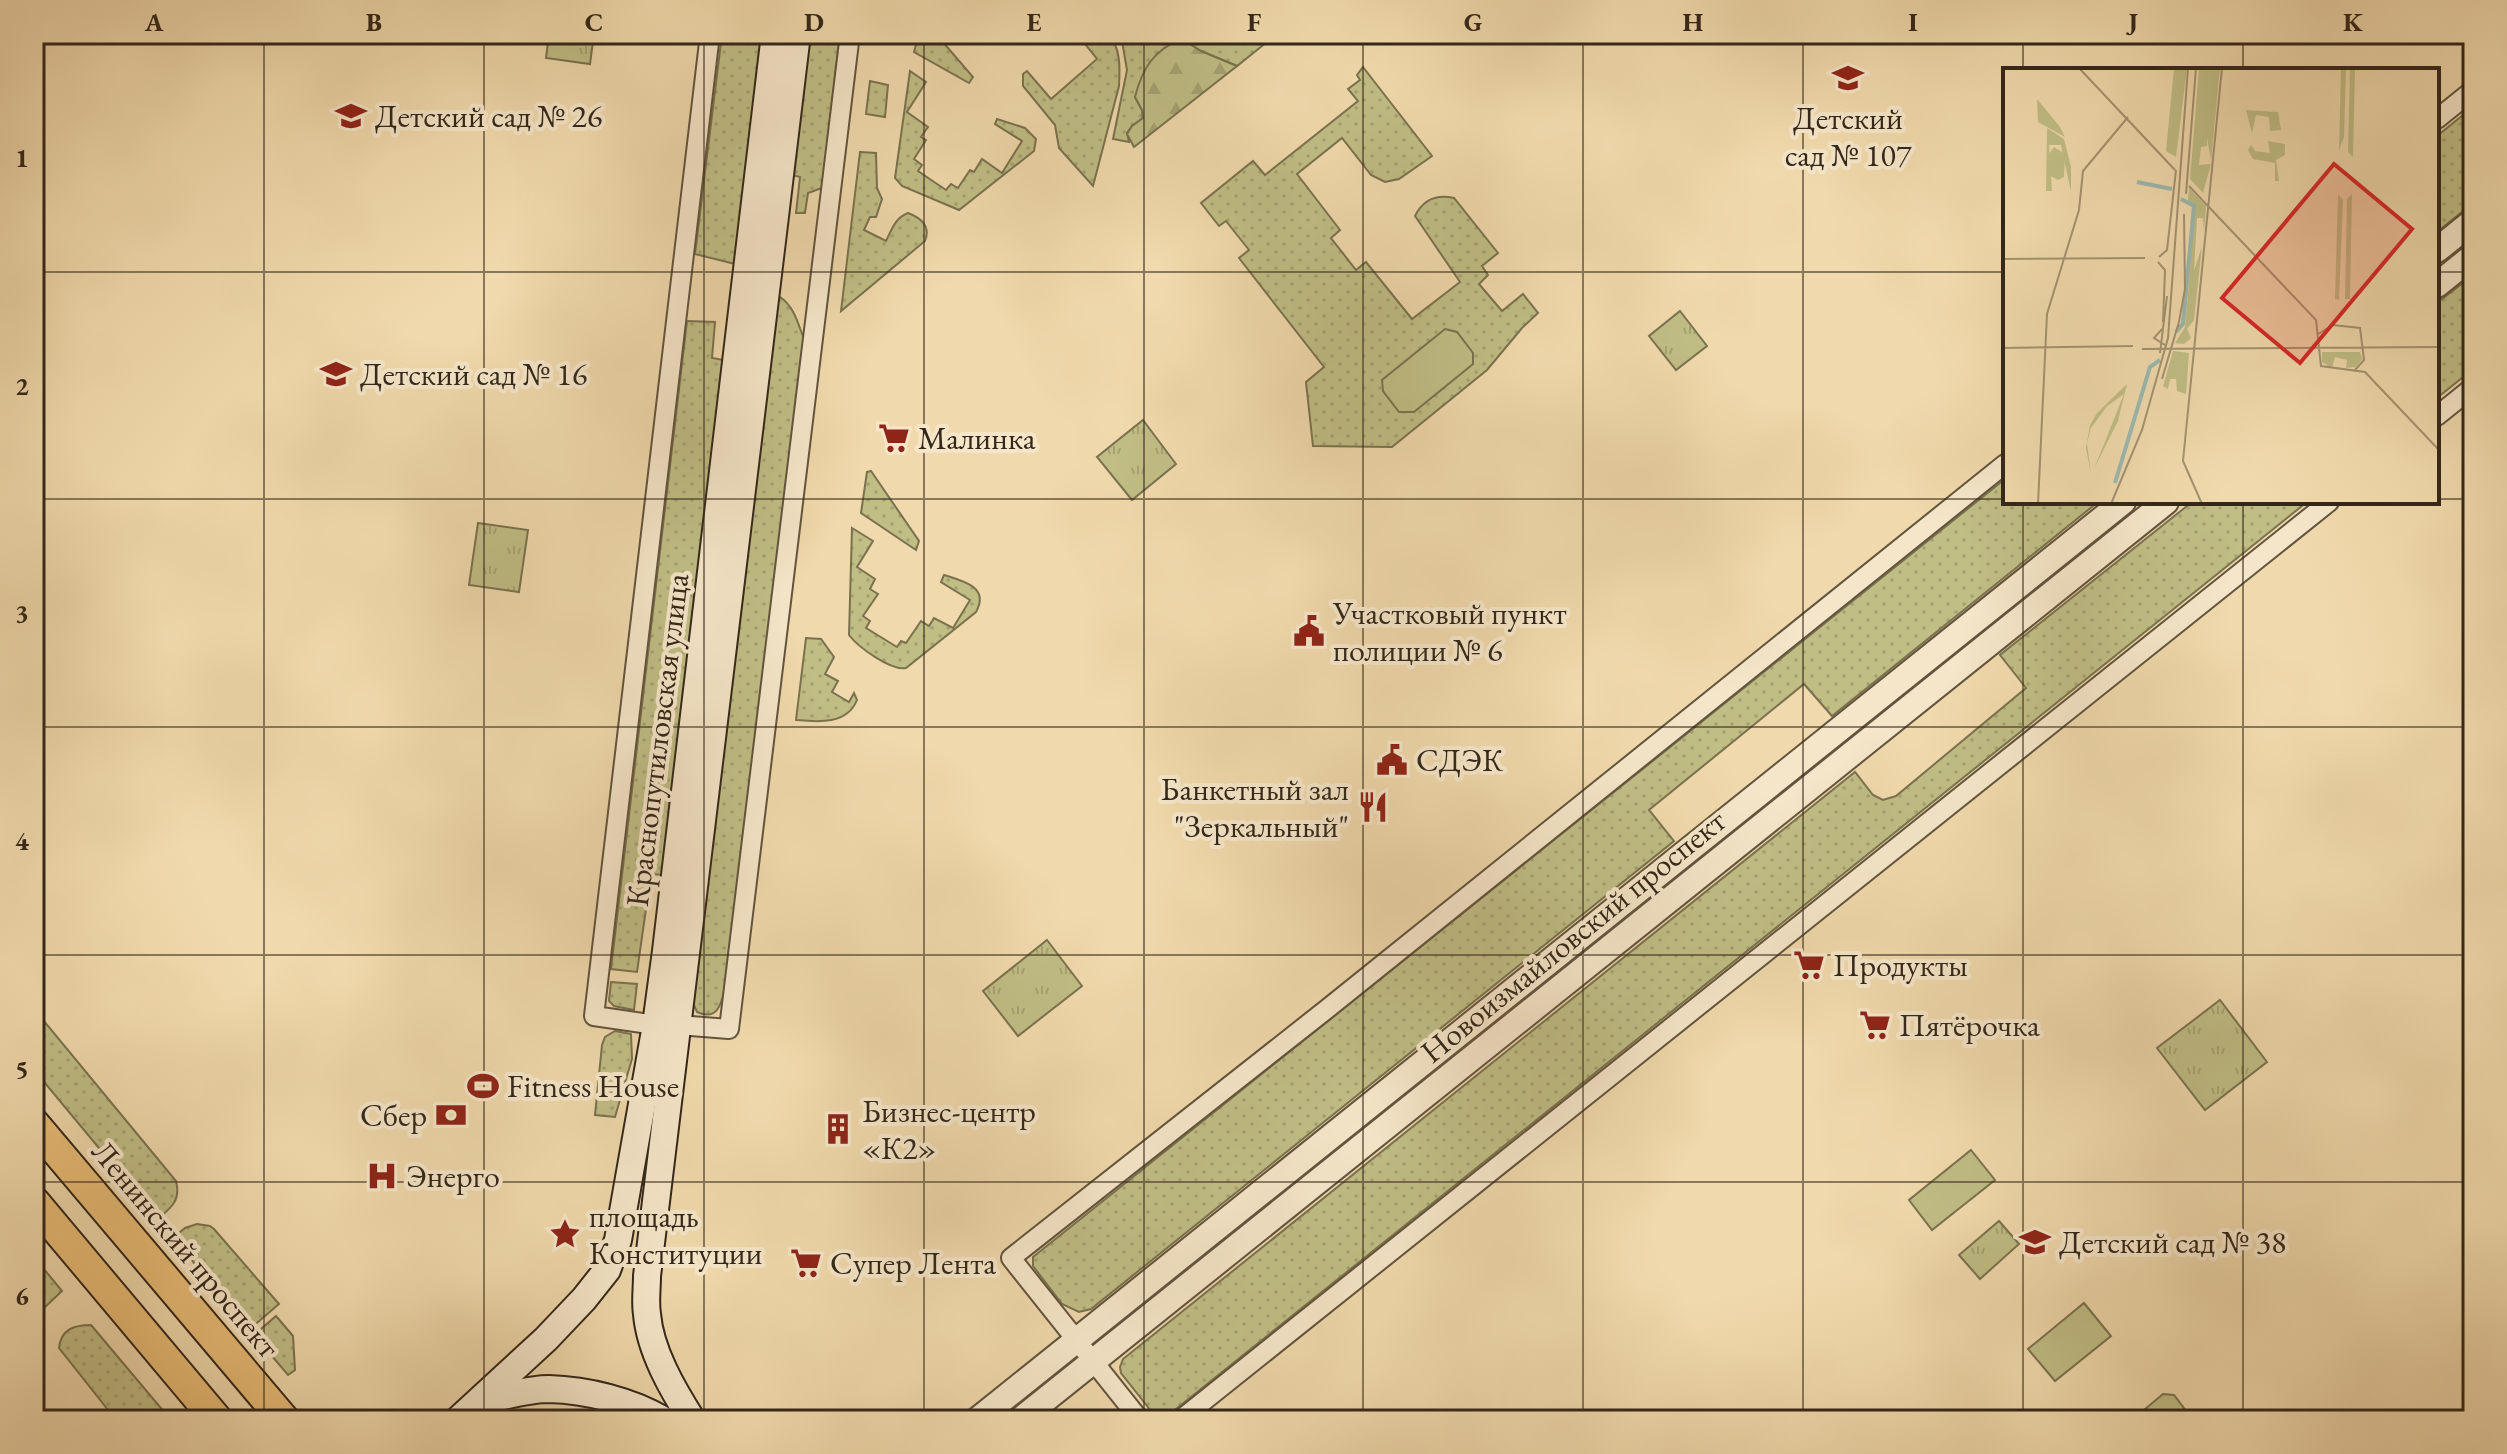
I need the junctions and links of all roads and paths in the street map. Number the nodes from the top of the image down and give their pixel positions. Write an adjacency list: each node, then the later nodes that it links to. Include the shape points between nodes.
1 (710, 34): 17 (street, via 594,1016)
2 (775, 34): 17 (main road, Краснопутиловская улица)
3 (797, 34): 17 (main road, Краснопутиловская улица)
4 (850, 34): 17 (street, via 729,1029)
5 (2473, 90): 6 (street)
6 (2439, 117)
7 (2473, 221): 8 (street)
8 (2439, 248)
9 (2473, 256): 10 (street)
10 (2439, 283)
11 (2473, 387): 12 (street)
12 (2439, 414)
13 (2003, 466): 20 (street, via 1011,1258)
14 (2121, 504): 20 (street, Новоизмайловский проспект)
15 (2164, 504): 21 (street, Новоизмайловский проспект)
16 (2326, 504): 31 (street)
17 (667, 1025): 22 (main road, Краснопутиловская улица, via 607,1270 546,1339); 27 (main road, Краснопутиловская улица, via 647,1317 658,1355)
18 (34, 1124): 24 (main road, Ленинский проспект)
19 (34, 1202): 23 (main road)
20 (1077, 1340): 21 (street); 28 (street, Новоизмайловский проспект)
21 (1093, 1361): 29 (street, Новоизмайловский проспект); 30 (street)
22 (481, 1400): 25 (main road); 26 (main road, via 546,1389 578,1392)
23 (217, 1420)
24 (284, 1420)
25 (458, 1420)
26 (663, 1420)
27 (692, 1420)
28 (977, 1420)
29 (1020, 1420)
30 (1140, 1420)
31 (1180, 1420)

